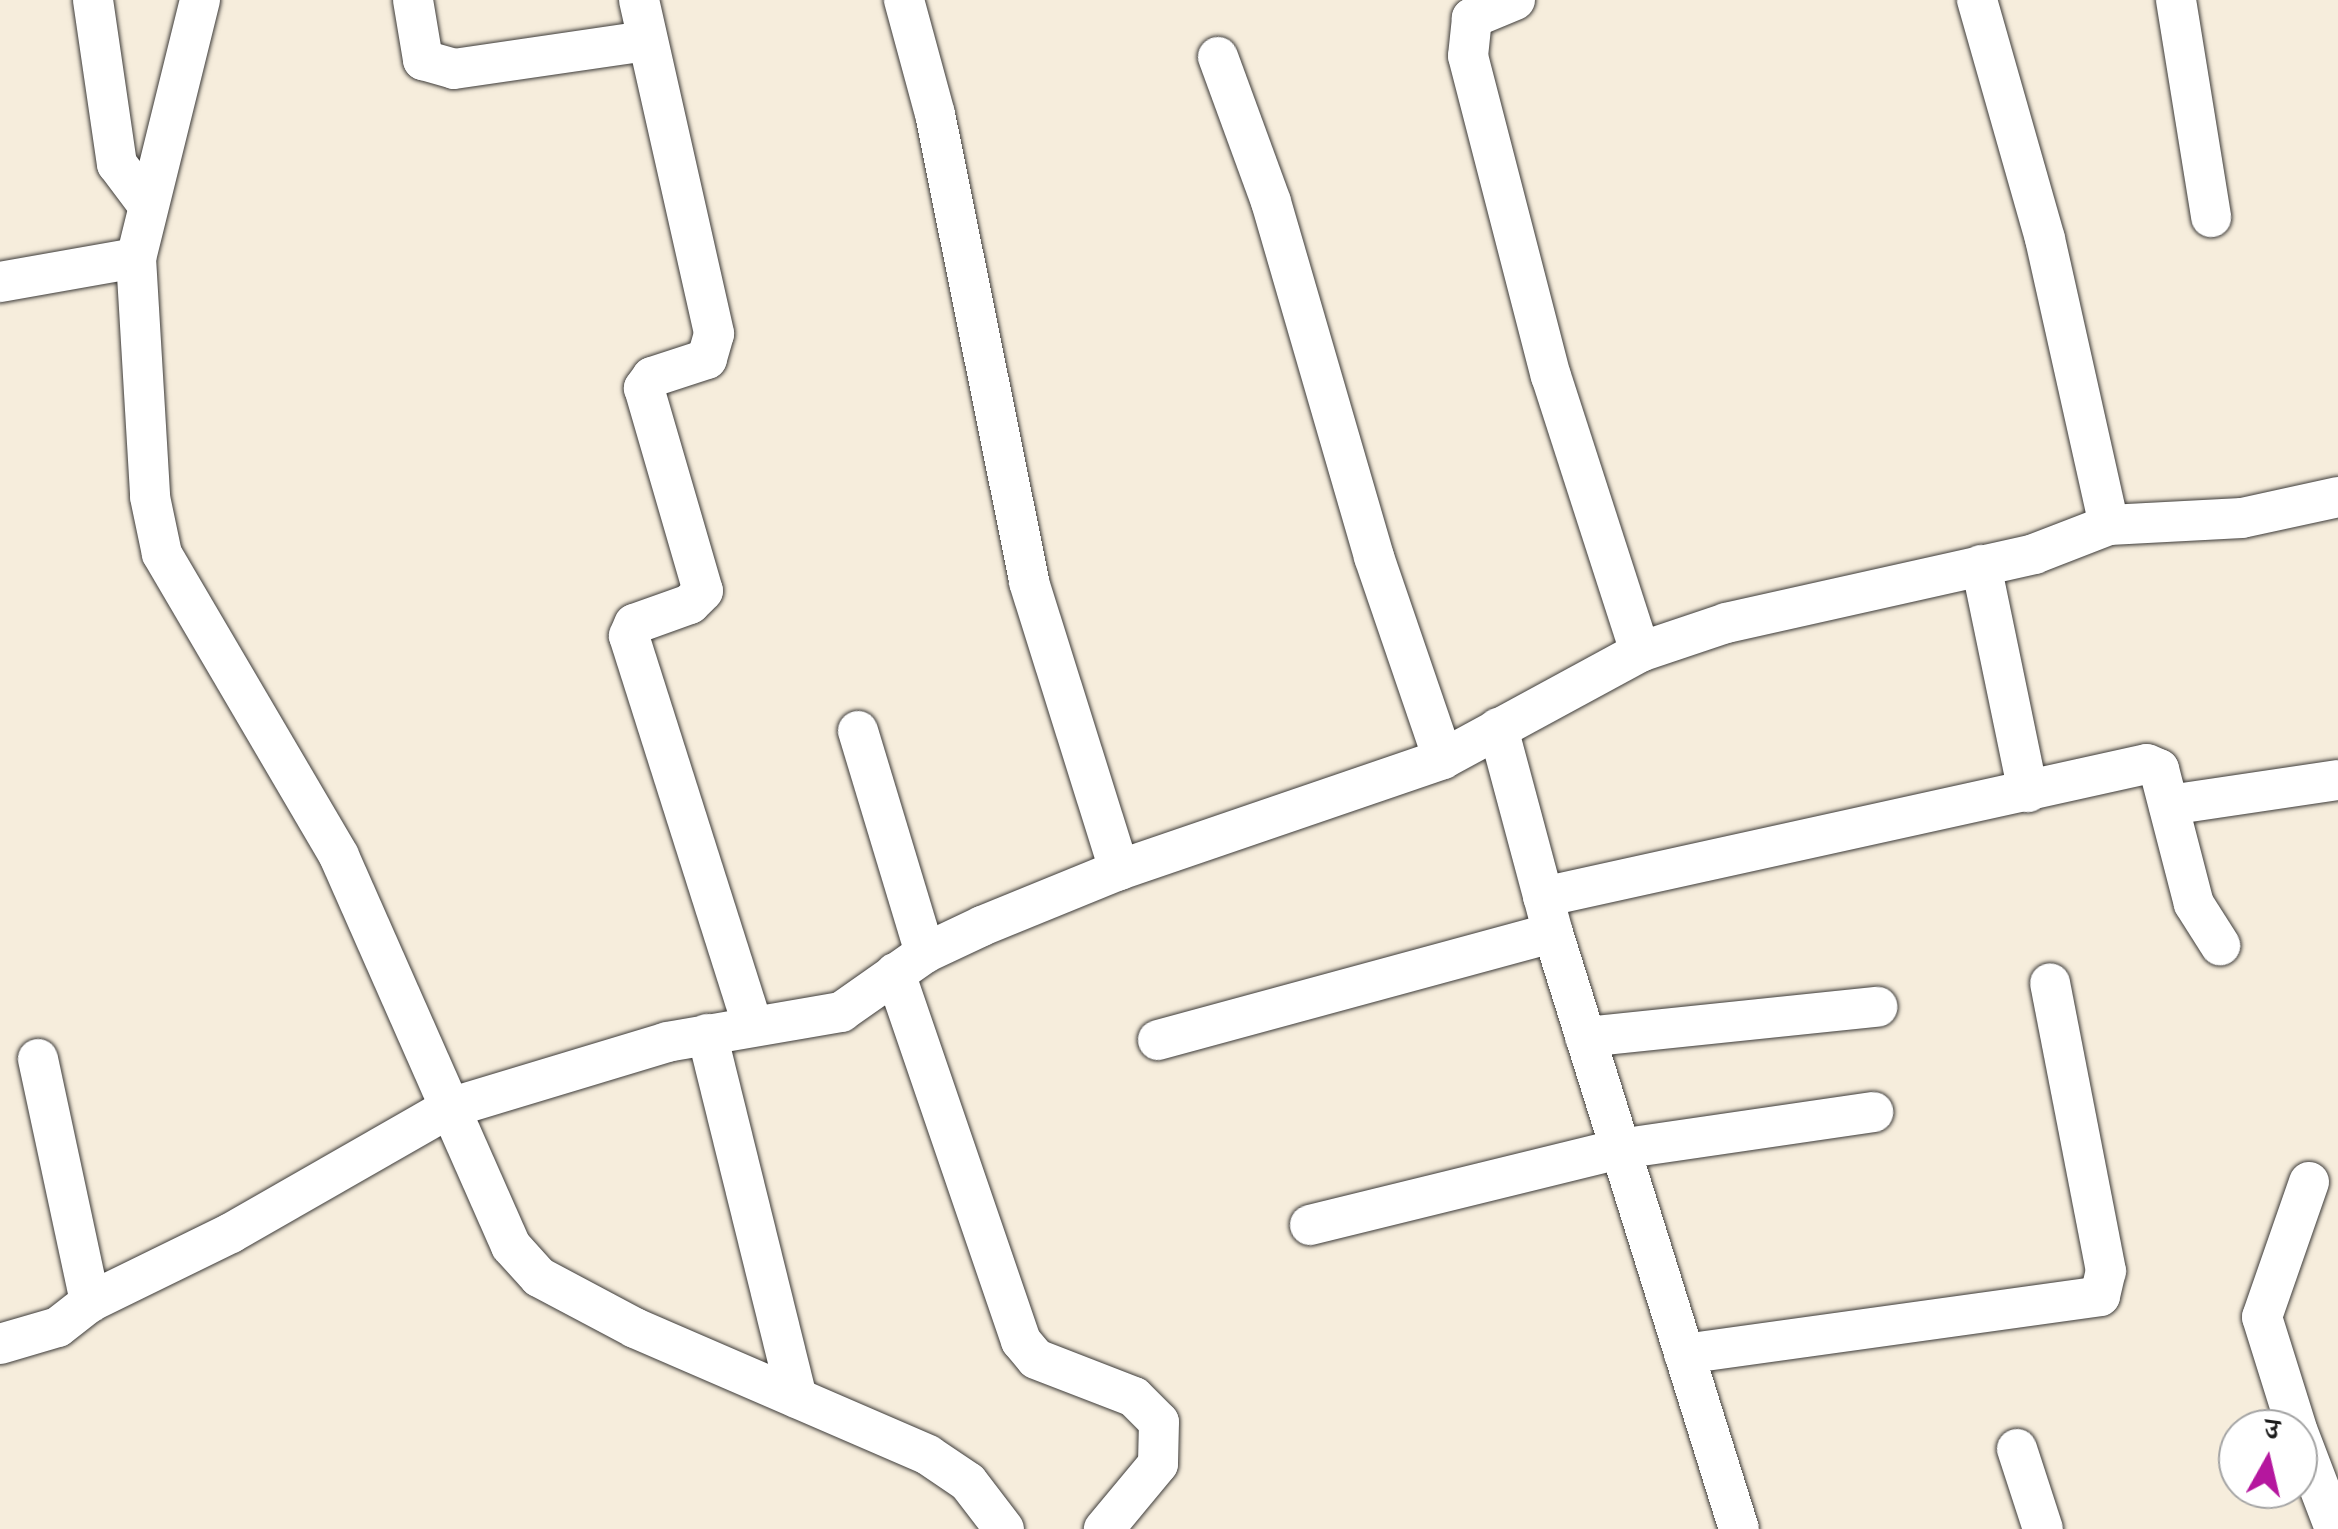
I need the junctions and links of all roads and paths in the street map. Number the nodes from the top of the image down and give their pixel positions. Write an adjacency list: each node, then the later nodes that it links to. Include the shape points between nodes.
1 (93, 0): 11 (street, via 117,164)
2 (200, 0): 11 (street)
3 (413, 0): 9 (street, via 423,60 454,69)
4 (639, 0): 9 (street)
5 (904, 0): 25 (street, via 935,114 1029,582)
6 (1515, 0): 18 (street, via 1472,18 1468,56 1551,376)
7 (1977, 0): 16 (street, via 2045,239)
8 (2176, 0): 12 (street)
9 (645, 40): 31 (street, via 714,334 706,359 652,377 644,388 702,591 690,604 634,624 629,636)
10 (1218, 57): 21 (street, via 1271,202 1374,557)
11 (148, 204): 13 (street)
12 (2212, 217)
13 (136, 258): 14 (street); 36 (street, via 150,497 162,554 339,856)
14 (0, 282)
15 (2338, 496): 16 (street, via 2242,518)
16 (2109, 526): 17 (street)
17 (1981, 565): 18 (street, via 1726,624); 23 (street)
18 (1640, 652): 19 (street)
19 (1498, 728): 21 (street); 26 (street)
20 (858, 731): 28 (street)
21 (1442, 759): 25 (street)
22 (2338, 780): 24 (street)
23 (2028, 792): 24 (street, via 2147,764 2159,769); 26 (street)
24 (2169, 805): 27 (street, via 2194,904)
25 (1119, 870): 28 (street)
26 (1548, 915): 33 (street); 34 (street)
27 (2220, 945)
28 (910, 963): 31 (street, via 841,1012); 49 (street, via 1021,1341 1036,1359 1134,1396 1158,1422 1158,1464)
29 (2050, 982): 43 (street, via 2106,1271 2100,1296)
30 (1877, 1007): 33 (street)
31 (752, 1024): 32 (street)
32 (707, 1034): 36 (street, via 533,1078); 44 (street)
33 (1585, 1036): 38 (street)
34 (1158, 1040)
35 (38, 1058): 41 (street)
36 (449, 1108): 41 (street, via 232,1233); 44 (street, via 511,1246 539,1276 634,1328)
37 (1873, 1112): 38 (street)
38 (1620, 1149): 40 (street); 43 (street)
39 (2309, 1182): 45 (street, via 2262,1317)
40 (1310, 1225)
41 (90, 1302): 42 (street, via 48,1332)
42 (0, 1344)
43 (1684, 1354): 50 (street)
44 (797, 1398): 48 (street, via 953,1470)
45 (2290, 1409)
46 (2016, 1449): 51 (street)
47 (2318, 1487): 52 (street)
48 (1004, 1529)
49 (1104, 1529)
50 (1739, 1529)
51 (2043, 1529)
52 (2334, 1529)

